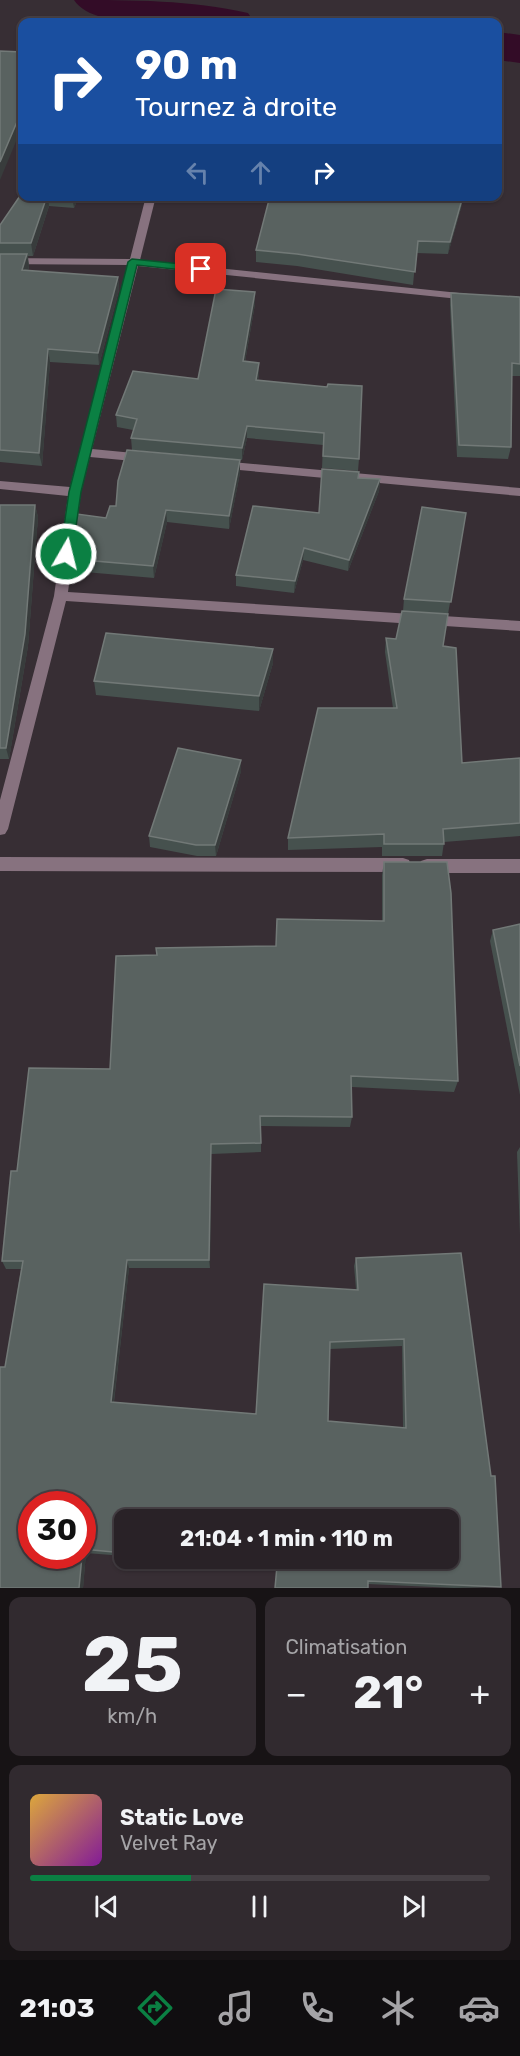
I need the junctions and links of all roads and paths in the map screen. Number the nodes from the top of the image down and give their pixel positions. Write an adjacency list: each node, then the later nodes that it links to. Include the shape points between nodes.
1 (150, 201): 3 (street)
2 (0, 261): 3 (street)
3 (132, 262): 4 (street); 5 (street)
4 (485, 298)
5 (86, 453): 6 (street); 9 (street)
6 (157, 459)
7 (203, 463): 10 (street)
8 (0, 485): 9 (street)
9 (75, 492): 11 (street)
10 (520, 492)
11 (61, 596): 12 (street); 13 (street)
12 (520, 626)
13 (0, 829)
14 (0, 864): 15 (street)
15 (520, 866)

